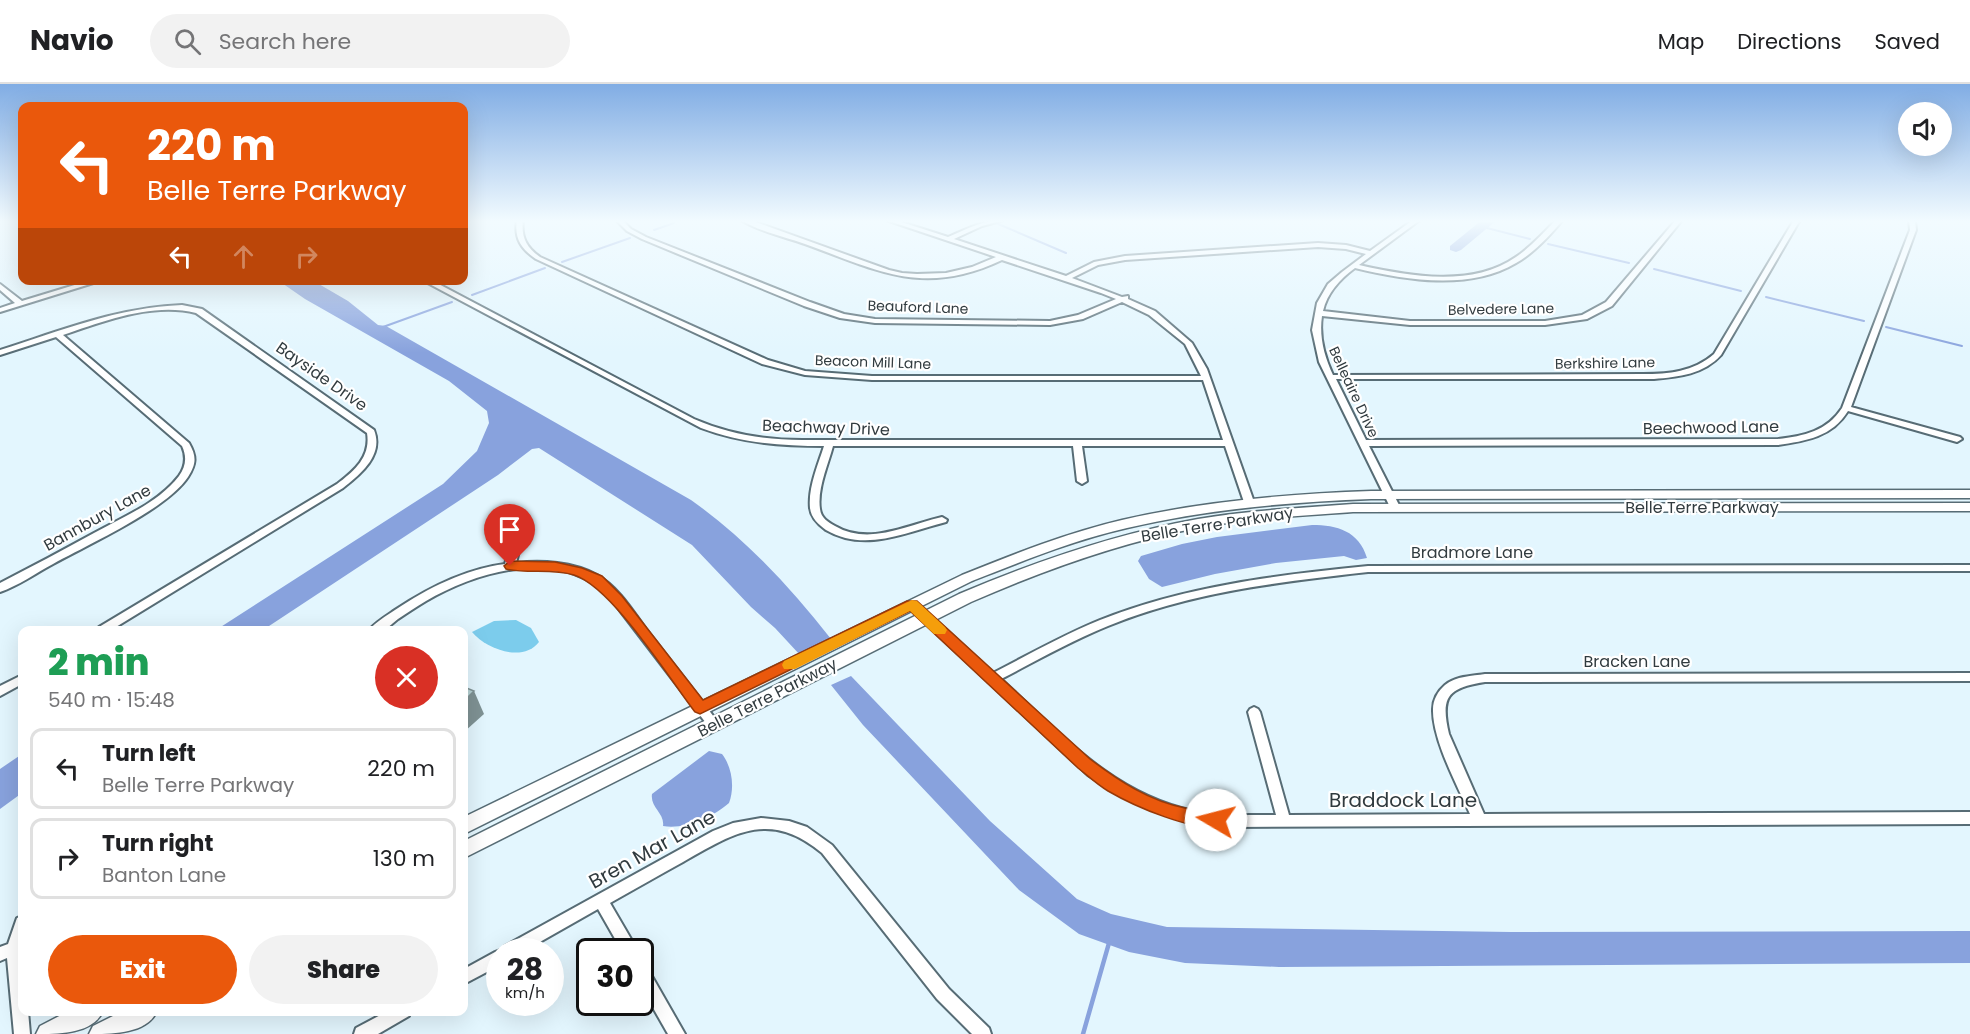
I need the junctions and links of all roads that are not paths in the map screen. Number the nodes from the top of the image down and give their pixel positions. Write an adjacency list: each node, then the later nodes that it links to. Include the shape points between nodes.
1 (552, 264): 23 (street, Beacon Mill Lane, via 758,359 791,370 852,378)
2 (709, 264): 16 (street, Beauford Lane, via 807,304 862,319 907,323 1050,323 1080,317)
3 (870, 264): 4 (street, via 897,274 926,277)
4 (986, 264)
5 (1025, 264): 12 (street)
6 (1093, 264): 12 (street)
7 (1508, 264): 11 (street, via 1467,276 1382,273)
8 (1642, 264): 19 (street, Belvedere Lane, via 1609,304 1584,317 1545,322 1419,323)
9 (1771, 264): 22 (street, Berkshire Lane, via 1717,354 1694,370 1647,377)
10 (1900, 264): 24 (street, Beechwood Lane)
11 (1353, 266): 19 (street, Belleaire Drive, via 1331,286)
12 (1067, 278): 16 (street)
13 (84, 285): 17 (street)
14 (434, 285): 28 (street, Beachway Drive, via 704,427 764,441)
15 (0, 286): 17 (street)
16 (1125, 298): 23 (street, via 1175,330 1193,351)
17 (21, 304): 18 (street)
18 (0, 310)
19 (1318, 313): 22 (street, Belleaire Drive, via 1318,348)
20 (58, 335): 21 (street, Bayside Drive); 39 (street, Bannbury Lane, via 186,445 190,461 183,477 158,500); 42 (street, Bayside Drive, via 152,308 194,308 363,425 373,438 372,452 364,465 340,486)
21 (0, 353)
22 (1330, 377): 27 (street, Belleaire Drive)
23 (1206, 378): 26 (street)
24 (1846, 408): 25 (street); 27 (street, Beechwood Lane, via 1829,429 1778,442)
25 (1957, 439)
26 (1227, 443): 29 (street, Beachway Drive); 33 (street)
27 (1363, 443): 32 (street, Belleaire Drive)
28 (829, 444): 29 (street, Beachway Drive); 35 (street, via 815,506 818,517 830,528 871,539)
29 (1077, 444): 30 (street)
30 (1082, 481)
31 (1970, 494): 32 (main road, Belle Terre Parkway)
32 (1392, 501): 33 (main road, Belle Terre Parkway, via 1314,497); 34 (main road, Belle Terre Parkway); 41 (main road, Belle Terre Parkway, via 1199,523 1136,537 1035,568)
33 (1249, 502): 40 (main road, Belle Terre Parkway, via 1167,515 1088,534 999,564)
34 (1970, 507)
35 (942, 520)
36 (521, 523): 37 (street)
37 (510, 566): 43 (street, via 476,573 435,589); 48 (street, via 562,568 597,580 617,599)
38 (1970, 568): 45 (street, Bradmore Lane, via 1368,569 1317,574 1267,580 1170,601 1104,623)
39 (0, 588)
40 (912, 605): 41 (street, Braddock Lane); 48 (main road, Belle Terre Parkway)
41 (926, 617): 45 (street, Braddock Lane); 50 (main road, Belle Terre Parkway)
42 (110, 626)
43 (381, 626)
44 (1970, 677): 52 (street, Bracken Lane, via 1467,680 1444,694 1437,716)
45 (993, 678): 53 (street, Braddock Lane, via 1093,771 1131,796 1171,812 1200,818)
46 (18, 681): 47 (street)
47 (0, 692)
48 (700, 708): 50 (street); 54 (main road, Belle Terre Parkway)
49 (1254, 712): 53 (street)
50 (713, 724): 55 (main road, Belle Terre Parkway)
51 (1970, 818): 52 (street, Braddock Lane)
52 (1479, 819): 53 (street, Braddock Lane)
53 (1284, 821)
54 (468, 824)
55 (468, 848)
56 (601, 900): 58 (street, Bren Mar Lane); 59 (street); 73 (street, Bren Mar Lane, via 725,831 766,823 794,827 810,834 827,849 943,994)
57 (18, 930): 60 (street)
58 (533, 938)
59 (623, 938)
60 (7, 951): 68 (street)
61 (486, 965): 62 (street)
62 (468, 975)
63 (654, 994): 72 (street)
64 (82, 1016): 69 (main road)
65 (136, 1016): 70 (main road)
66 (396, 1016): 67 (street)
67 (378, 1030): 71 (street)
68 (21, 1034)
69 (48, 1034)
70 (101, 1034)
71 (362, 1034)
72 (677, 1034)
73 (983, 1034)

